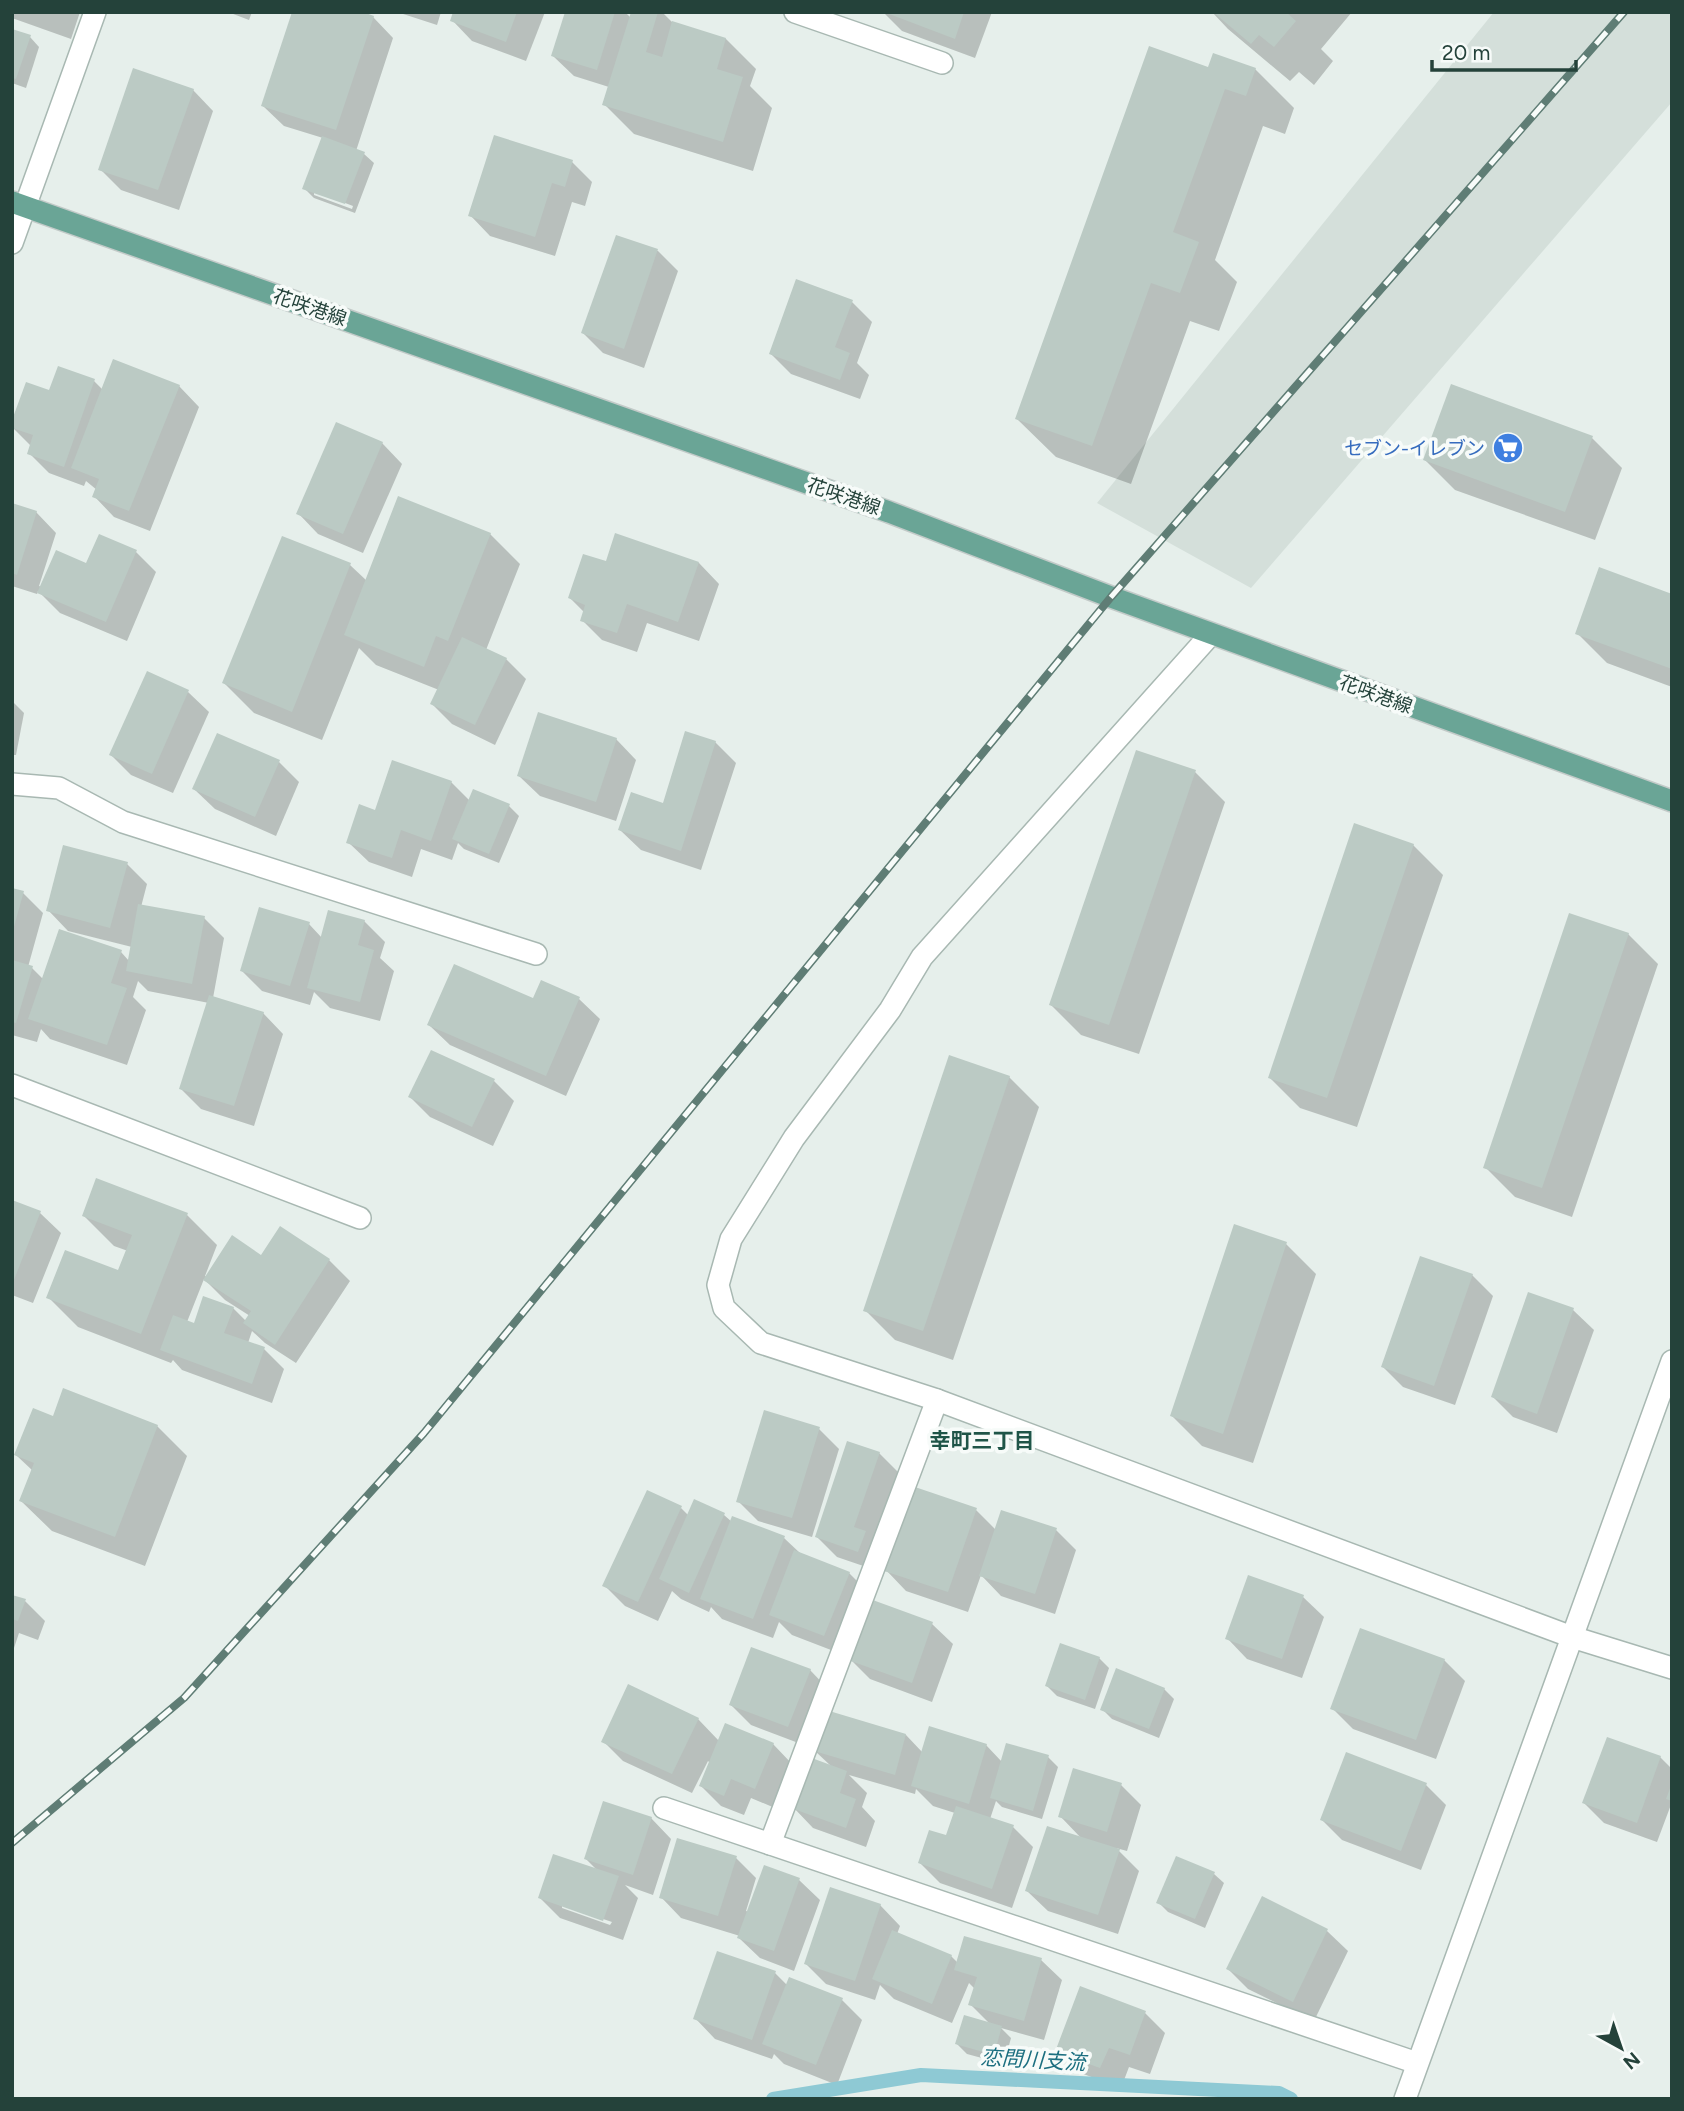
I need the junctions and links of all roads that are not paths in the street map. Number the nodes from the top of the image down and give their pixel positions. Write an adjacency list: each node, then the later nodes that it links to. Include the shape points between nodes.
1 (96, 12): 4 (street)
2 (803, 14): 3 (street)
3 (943, 63)
4 (18, 205): 5 (street); 6 (main road, 花咲港線, via 889,512)
5 (12, 243)
6 (1211, 634): 8 (main road, 花咲港線); 13 (street, via 922,957 890,1010 794,1138 731,1239 718,1285 724,1308 761,1343)
7 (12, 783): 9 (street, via 59,788 123,822)
8 (1672, 802)
9 (536, 954)
10 (12, 1085): 11 (street)
11 (360, 1218)
12 (1672, 1361): 14 (street)
13 (937, 1400): 14 (street); 17 (street)
14 (1572, 1637): 15 (street); 18 (street)
15 (1672, 1668)
16 (664, 1808): 17 (street)
17 (770, 1844): 18 (street)
18 (1417, 2063): 19 (street)
19 (1405, 2099)

